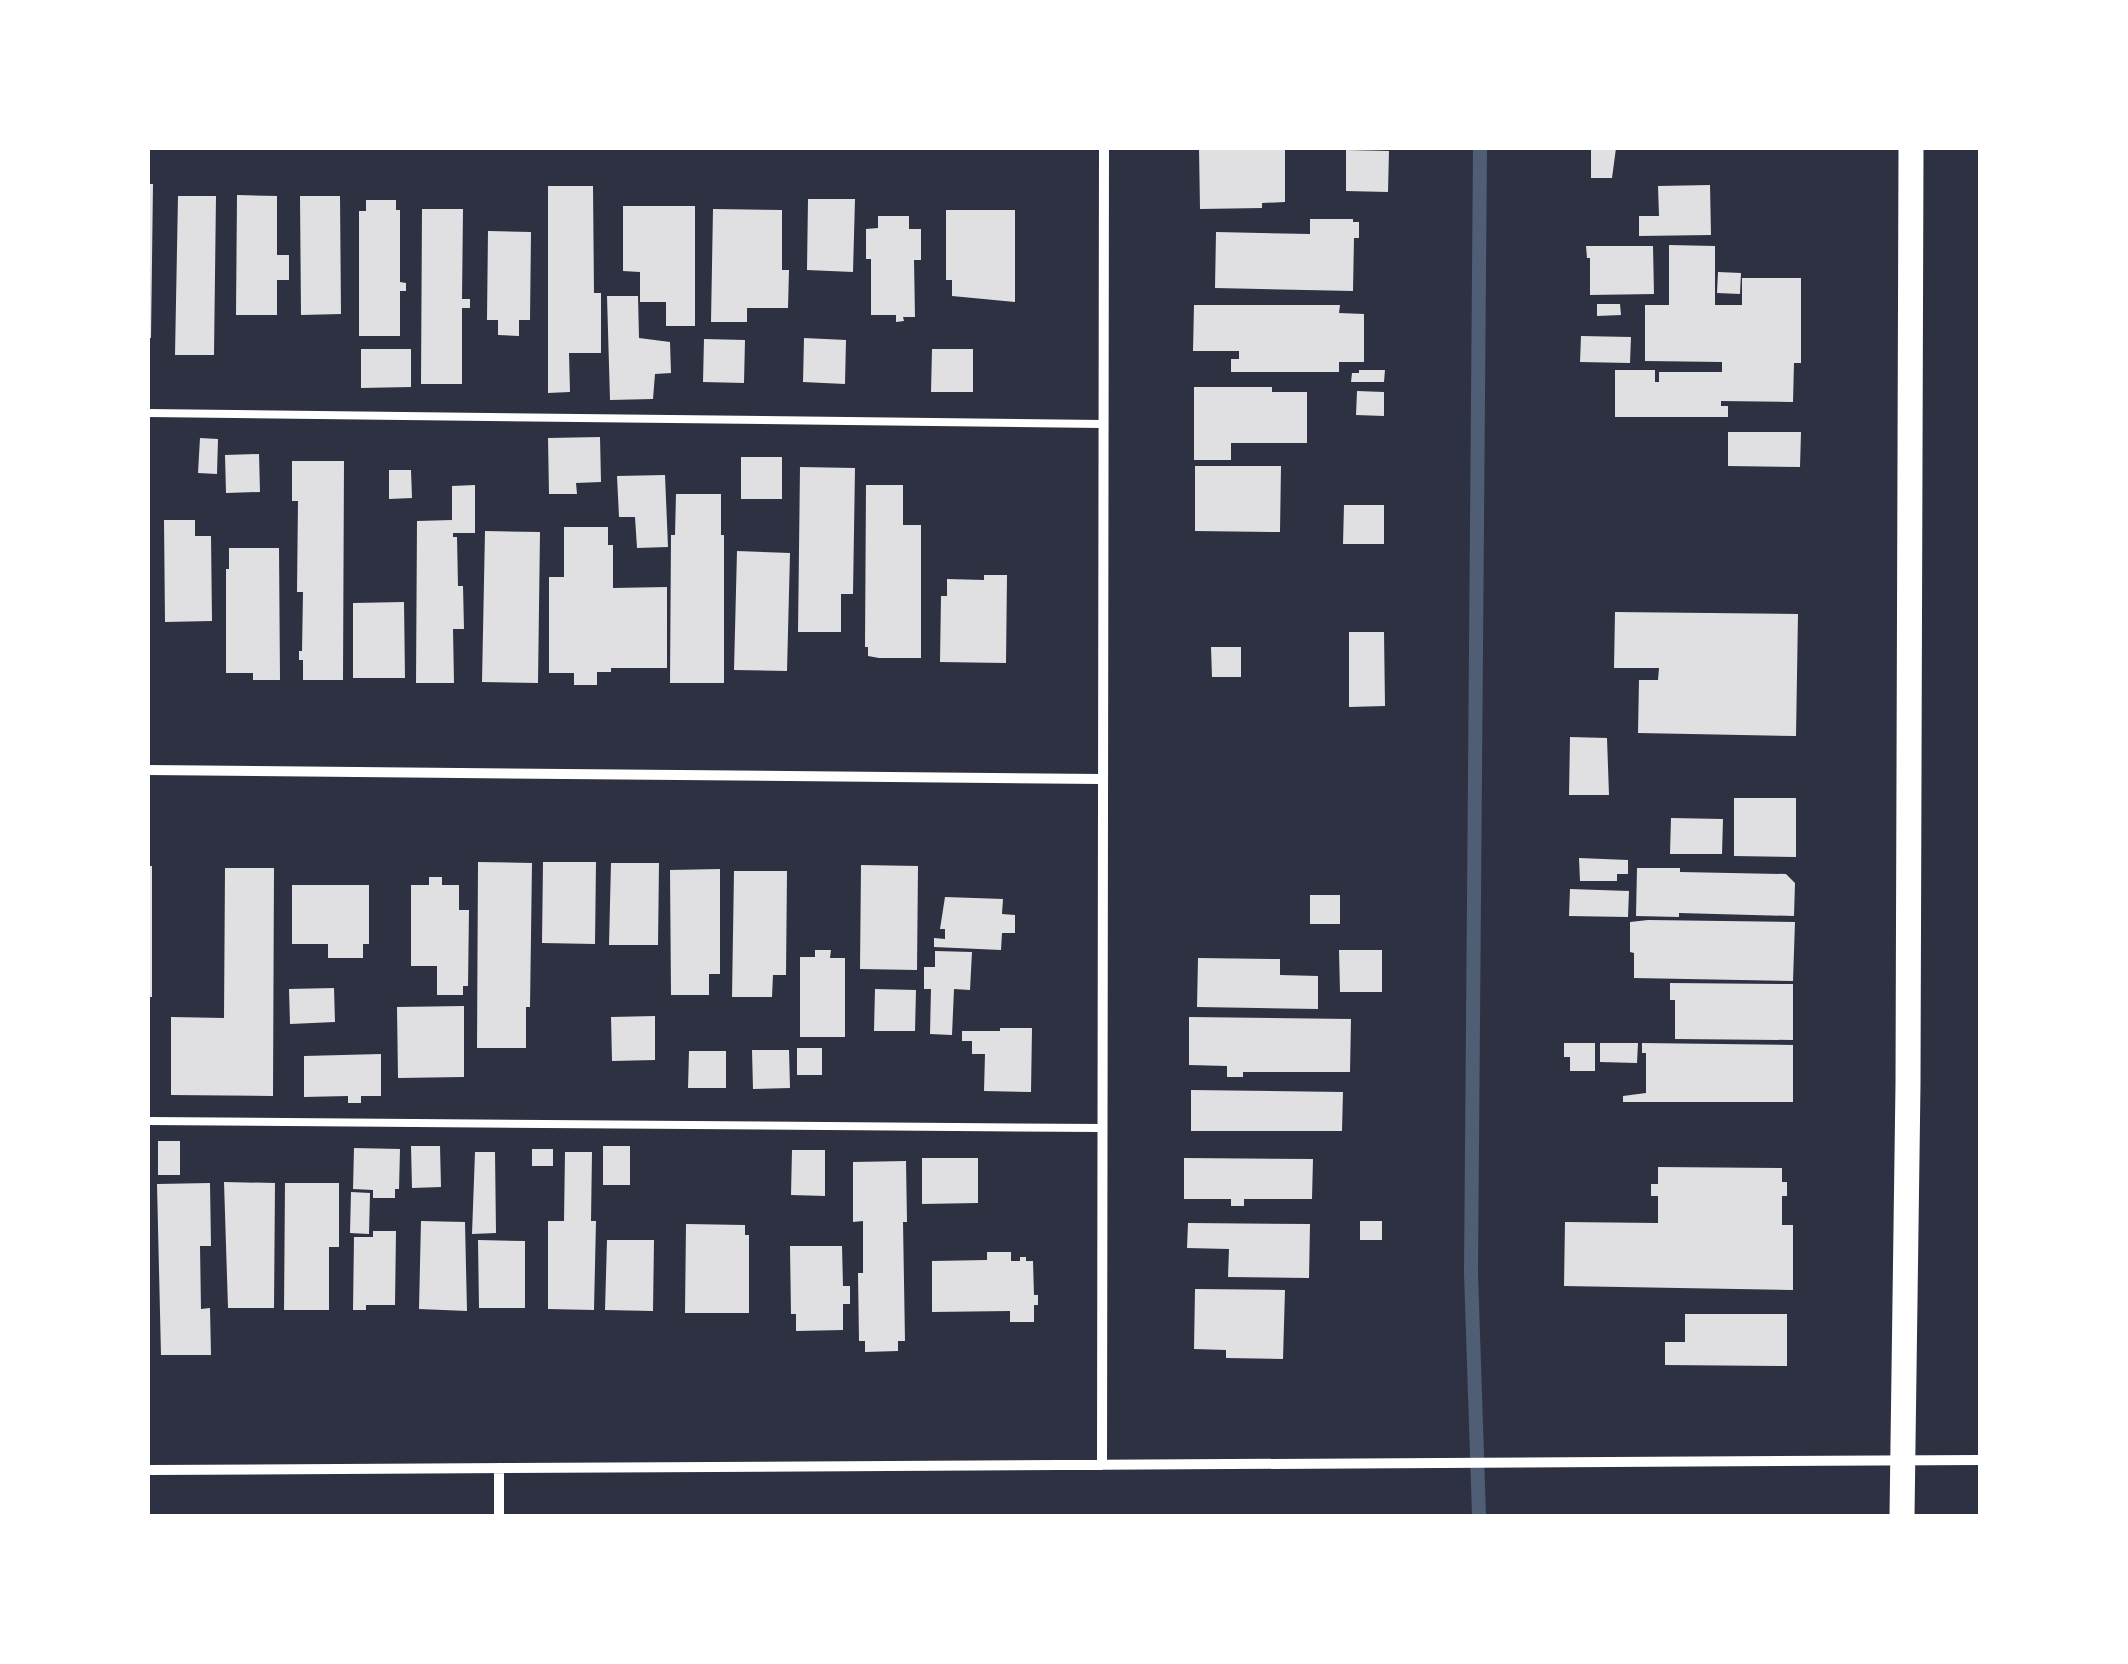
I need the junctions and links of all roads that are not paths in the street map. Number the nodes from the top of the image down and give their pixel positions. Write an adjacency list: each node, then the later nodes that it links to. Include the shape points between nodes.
1 (1104, 148): 4 (street)
2 (1911, 148): 10 (main road)
3 (148, 414): 4 (lane)
4 (1102, 424): 6 (street)
5 (148, 770): 6 (street)
6 (1100, 779): 8 (street)
7 (148, 1121): 8 (lane)
8 (1101, 1128): 11 (street)
9 (1980, 1460): 10 (street)
10 (1902, 1461): 11 (street); 15 (main road)
11 (1102, 1465): 12 (street)
12 (499, 1468): 13 (street); 14 (street)
13 (148, 1470)
14 (499, 1516)
15 (1902, 1516)

